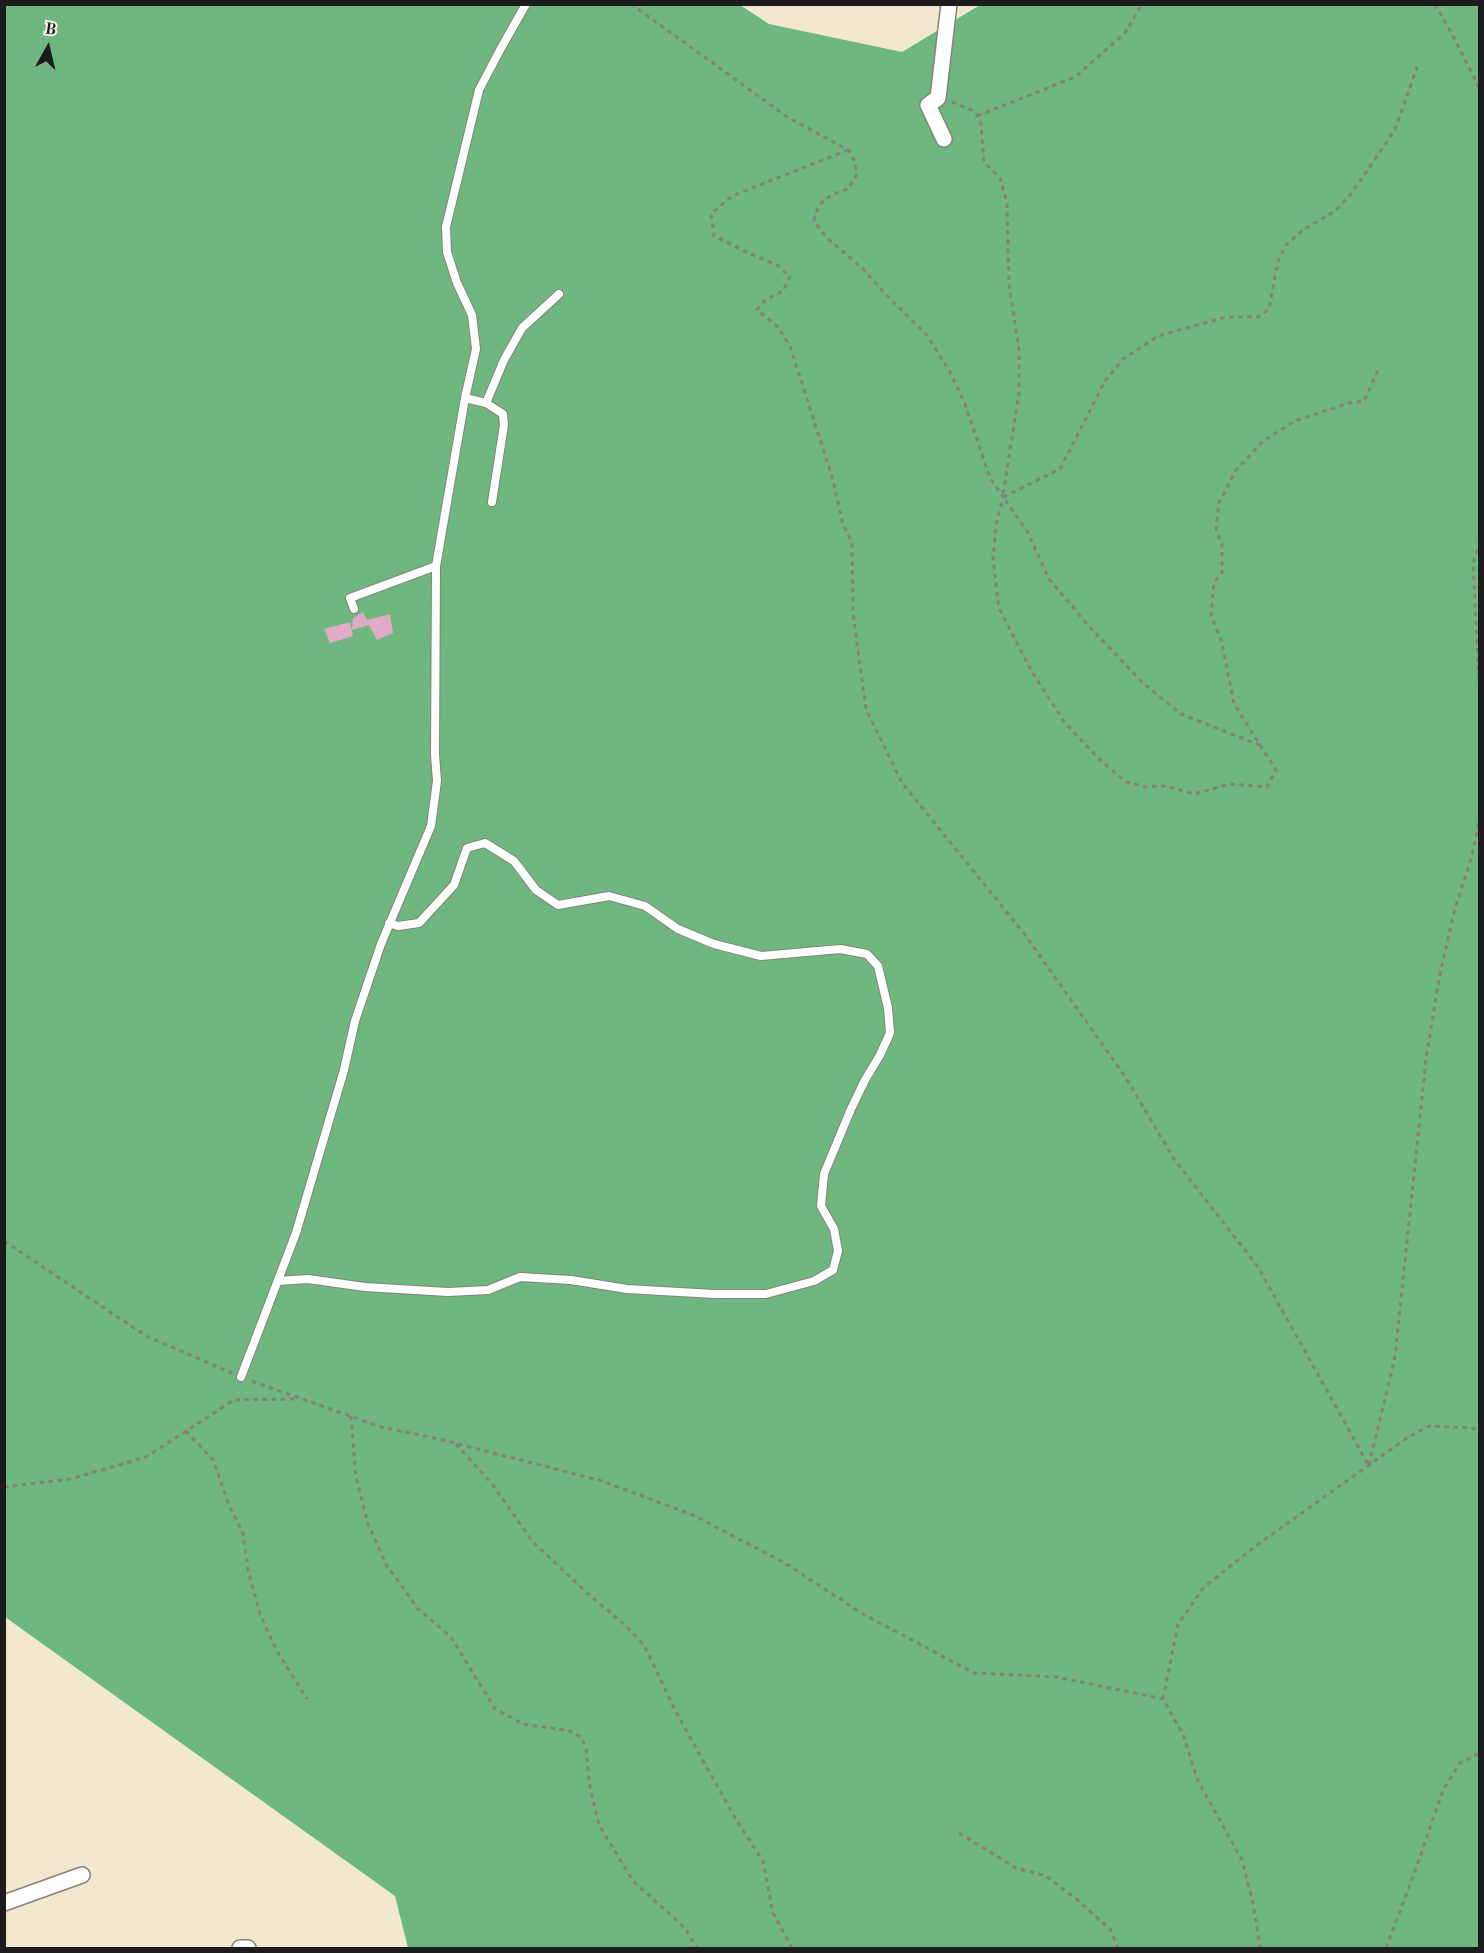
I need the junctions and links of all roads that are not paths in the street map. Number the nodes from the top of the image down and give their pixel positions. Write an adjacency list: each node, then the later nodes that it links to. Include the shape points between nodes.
1 (526, 4): 5 (lane, via 479,90 446,227 447,252 472,315 476,349)
2 (949, 4): 3 (street, via 938,98 928,105)
3 (944, 139)
4 (559, 294): 6 (lane, via 522,328)
5 (465, 398): 6 (lane); 8 (lane)
6 (486, 403): 7 (lane, via 503,414 504,425)
7 (492, 502)
8 (436, 566): 9 (lane, via 350,598); 10 (lane, via 437,782 431,826)
9 (354, 609)
10 (389, 923): 11 (lane); 11 (lane, via 419,923 454,885 467,848 485,843 513,861 536,890 558,904 609,896 645,906 678,929 714,944 761,956 840,949 867,954 878,966 890,1033 850,1109 824,1174 821,1206 834,1229 838,1251 833,1269 814,1281 766,1294 627,1289 520,1277 488,1290 448,1292 308,1279)
11 (278, 1281): 12 (lane)
12 (241, 1377)
13 (82, 1875): 14 (street)
14 (4, 1903)
15 (240, 1948): 16 (street)
16 (248, 1948)

